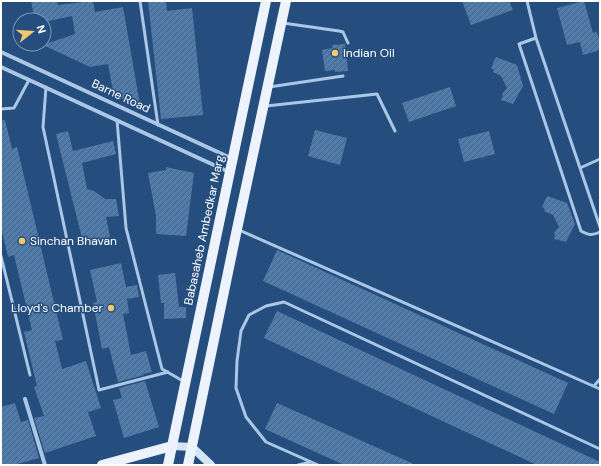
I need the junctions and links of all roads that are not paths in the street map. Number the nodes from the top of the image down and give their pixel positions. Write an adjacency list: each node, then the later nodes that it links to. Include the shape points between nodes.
1 (140, 1): 17 (lane)
2 (266, 1): 19 (main road, Babasaheb Ambedkar Marg)
3 (286, 1): 5 (main road)
4 (527, 1): 6 (lane)
5 (281, 23): 7 (lane, via 343,32); 13 (main road)
6 (536, 38): 21 (lane); 25 (lane, via 519,44 521,51 581,231 587,235)
7 (348, 43)
8 (1, 52): 17 (street, Barne Road)
9 (1, 67): 11 (street, Barne Road)
10 (343, 76): 13 (lane)
11 (29, 80): 12 (street, Barne Road); 15 (lane, via 14,108)
12 (46, 87): 16 (street, Barne Road); 27 (lane, via 43,126 99,390)
13 (267, 88): 14 (main road)
14 (263, 106): 18 (lane, via 377,94); 24 (main road)
15 (1, 109)
16 (118, 120): 22 (street, Barne Road); 27 (lane, via 126,228 162,369)
17 (158, 125): 19 (street, Barne Road)
18 (395, 131)
19 (232, 159): 22 (main road, Babasaheb Ambedkar Marg)
20 (600, 159): 21 (lane)
21 (580, 168): 23 (lane)
22 (230, 172): 30 (main road, Babasaheb Ambedkar Marg)
23 (600, 226)
24 (237, 229): 31 (lane); 35 (main road)
25 (600, 232)
26 (1, 256): 28 (lane)
27 (168, 372): 30 (lane)
28 (30, 376)
29 (600, 379): 31 (lane)
30 (185, 382): 34 (main road, Babasaheb Ambedkar Marg)
31 (594, 386): 32 (lane)
32 (600, 389)
33 (25, 399): 38 (street)
34 (172, 446): 35 (main road); 39 (main road); 40 (main road, Babasaheb Ambedkar Marg)
35 (192, 447): 41 (main road); 42 (main road)
36 (600, 449): 37 (lane, via 284,302 266,306 249,315 241,331 236,388 246,417 266,442)
37 (311, 462): 43 (lane); 44 (lane)
38 (45, 465)
39 (102, 465)
40 (168, 465)
41 (188, 465)
42 (211, 465)
43 (298, 465)
44 (318, 465)

